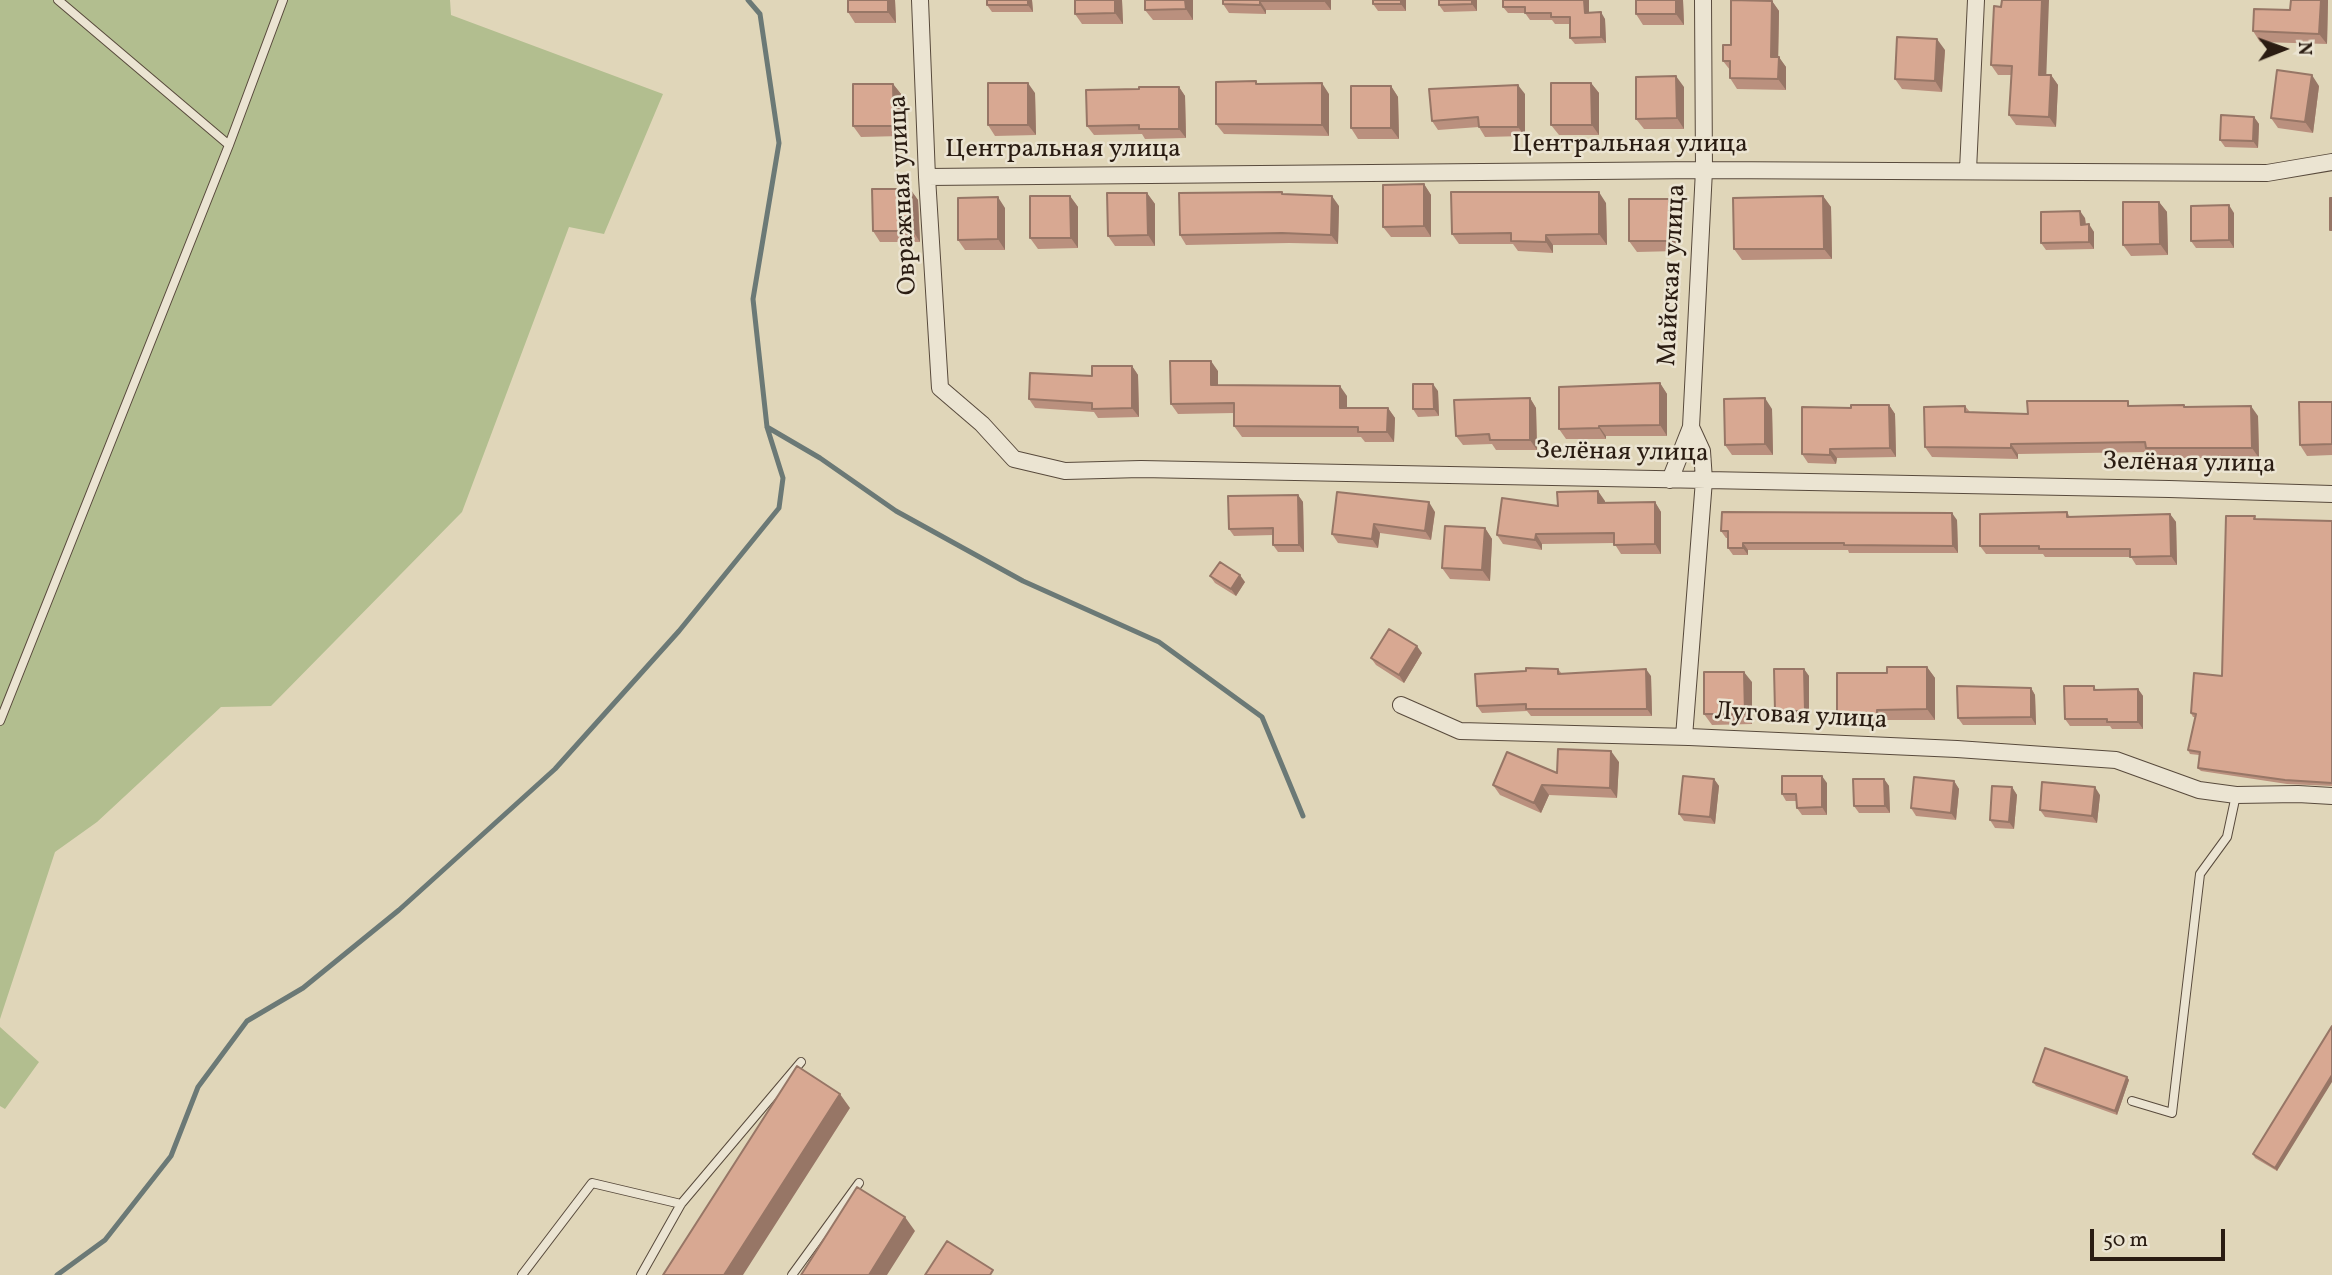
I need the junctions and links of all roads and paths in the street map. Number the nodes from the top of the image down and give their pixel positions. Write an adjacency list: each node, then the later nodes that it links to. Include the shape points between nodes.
1 (58, 0): 6 (lane)
2 (283, 0): 6 (lane)
3 (920, 0): 10 (street, Овражная улица)
4 (1703, 0): 8 (street, Майская улица)
5 (1976, 0): 9 (street)
6 (229, 145): 17 (lane)
7 (2332, 162): 9 (street, Центральная улица, via 2267,173)
8 (1704, 170): 9 (street, Центральная улица); 10 (street, Центральная улица); 12 (street, Майская улица)
9 (1968, 170)
10 (927, 177): 11 (street, Овражная улица)
11 (940, 388): 13 (street, Зелёная улица, via 1014,459 1065,471)
12 (1692, 427): 13 (street); 14 (street, via 1702,451)
13 (1670, 480): 14 (street, Зелёная улица)
14 (1704, 480): 15 (street, Зелёная улица); 18 (street)
15 (2332, 494)
16 (1401, 705): 18 (street, Луговая улица, via 1460,731)
17 (0, 721)
18 (1684, 737): 19 (street, Луговая улица, via 2116,760 2199,790)
19 (2236, 795): 20 (street, Луговая улица); 22 (lane, via 2227,837 2200,874 2172,1113)
20 (2332, 796)
21 (801, 1062): 24 (lane)
22 (2132, 1101)
23 (859, 1183): 27 (lane)
24 (681, 1204): 25 (lane, via 592,1183); 26 (lane)
25 (522, 1275)
26 (640, 1275)
27 (792, 1275)

